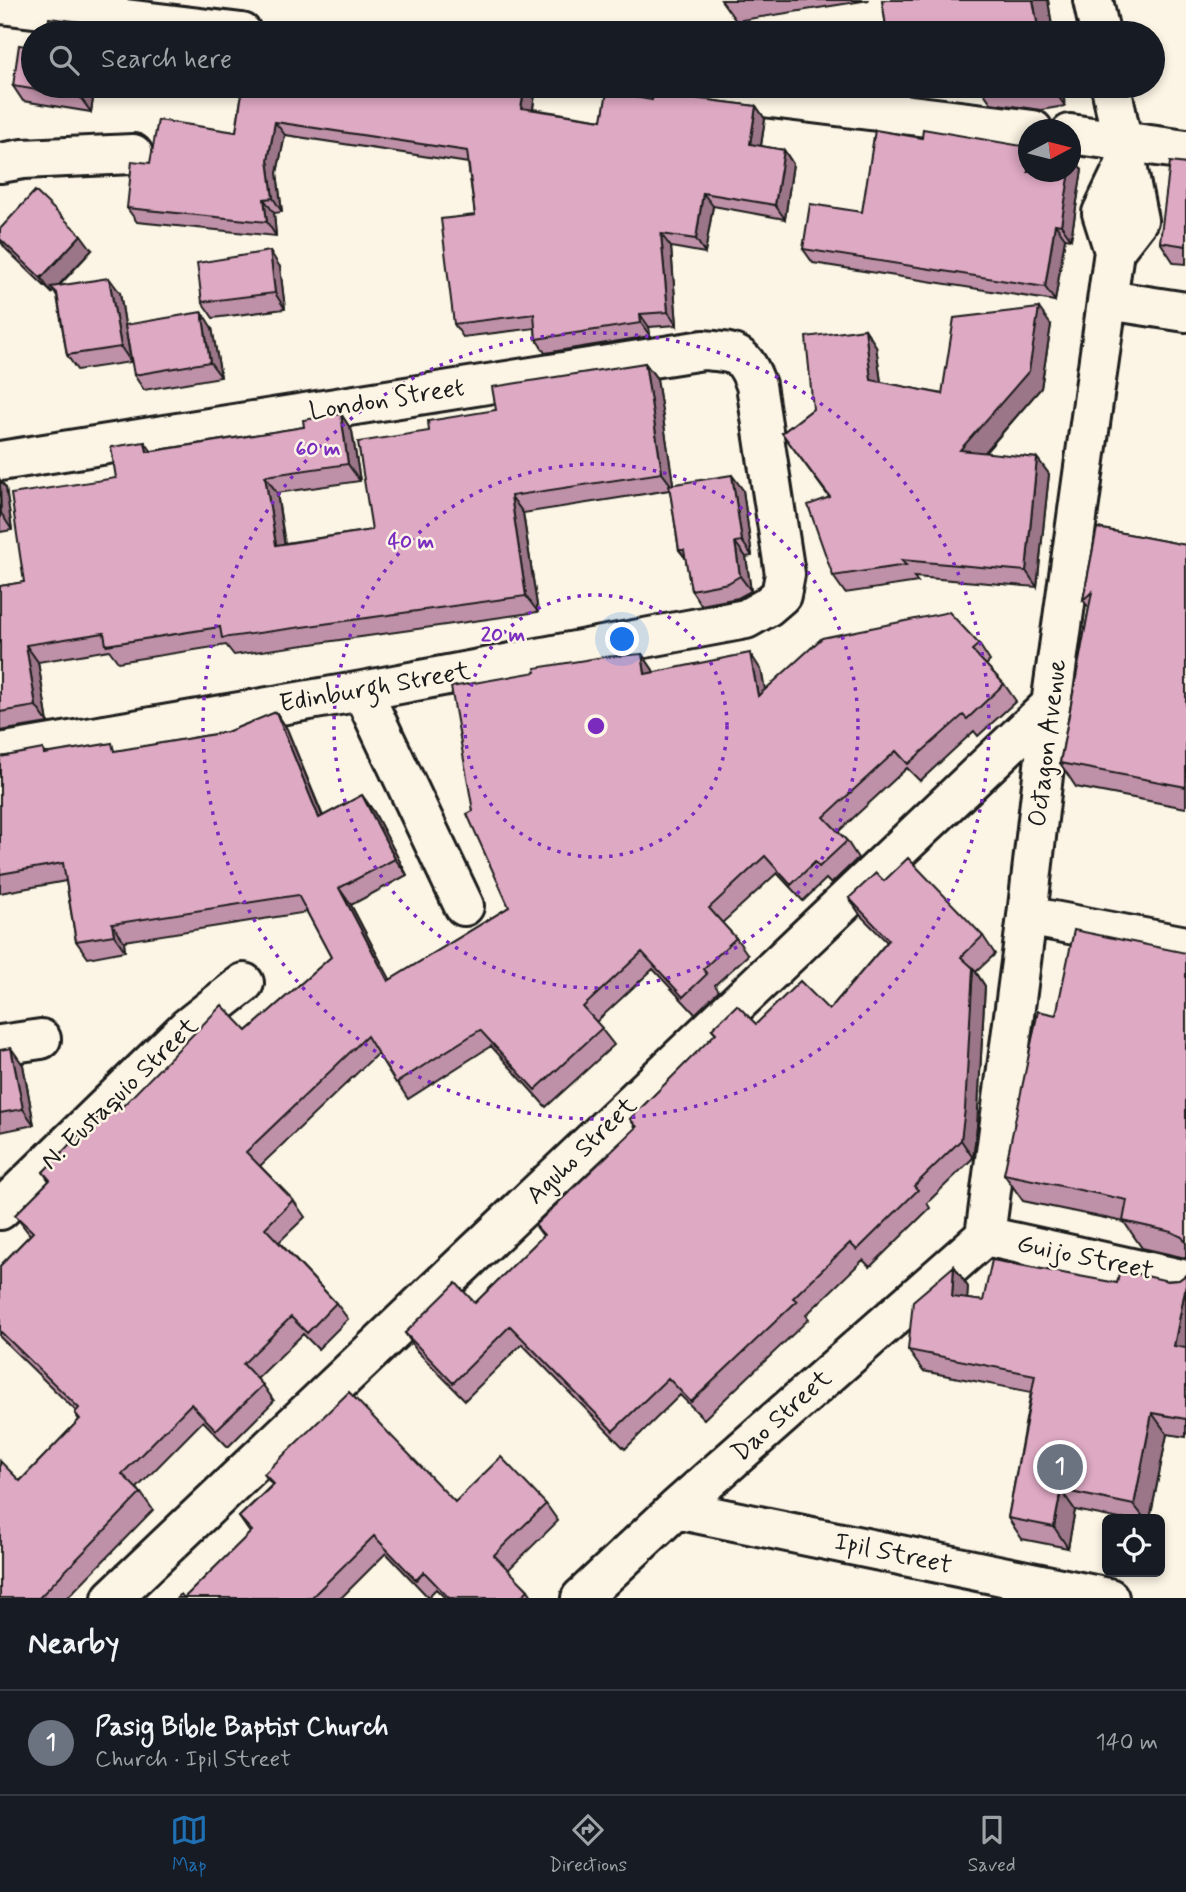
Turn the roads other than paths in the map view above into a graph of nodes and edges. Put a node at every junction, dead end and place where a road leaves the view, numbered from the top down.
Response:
1 (1093, 0) edge
2 (0, 4) edge
3 (142, 21) edge
4 (1097, 21) edge
5 (771, 98) edge
6 (1113, 98) edge
7 (1018, 128) edge
8 (1081, 138) edge
9 (1186, 150) edge
10 (1124, 152) junction
11 (134, 155) dead end
12 (0, 163) edge
13 (1108, 300) junction
14 (1186, 312) edge
15 (733, 352) joint
16 (0, 461) edge
17 (362, 691) junction
18 (1051, 705) junction
19 (0, 753) edge
20 (464, 906) dead end
21 (1027, 916) junction
22 (1186, 946) edge
23 (244, 983) dead end
24 (41, 1039) dead end
25 (0, 1045) edge
26 (0, 1210) edge
27 (985, 1236) junction
28 (1186, 1280) edge
29 (676, 1509) junction
30 (112, 1598) edge
31 (581, 1598) edge
32 (1109, 1598) edge

1 - 4 street
2 - 3 street
5 - 7 street
6 - 10 street
8 - 10 street
9 - 10 street
10 - 13 street, Octagon Avenue
11 - 12 street
13 - 14 street
13 - 18 street, Octagon Avenue
15 - 16 street, London Street
15 - 17 street, Edinburgh Street
17 - 19 street, Edinburgh Street
17 - 20 street
18 - 21 street, Octagon Avenue
18 - 30 street, Aguho Street
21 - 22 street
21 - 27 street, Octagon Avenue
23 - 26 street, N. Eustaquio Street
24 - 25 street
27 - 28 street, Guijo Street
27 - 29 street, Dao Street
29 - 31 street, Dao Street
29 - 32 street, Ipil Street

